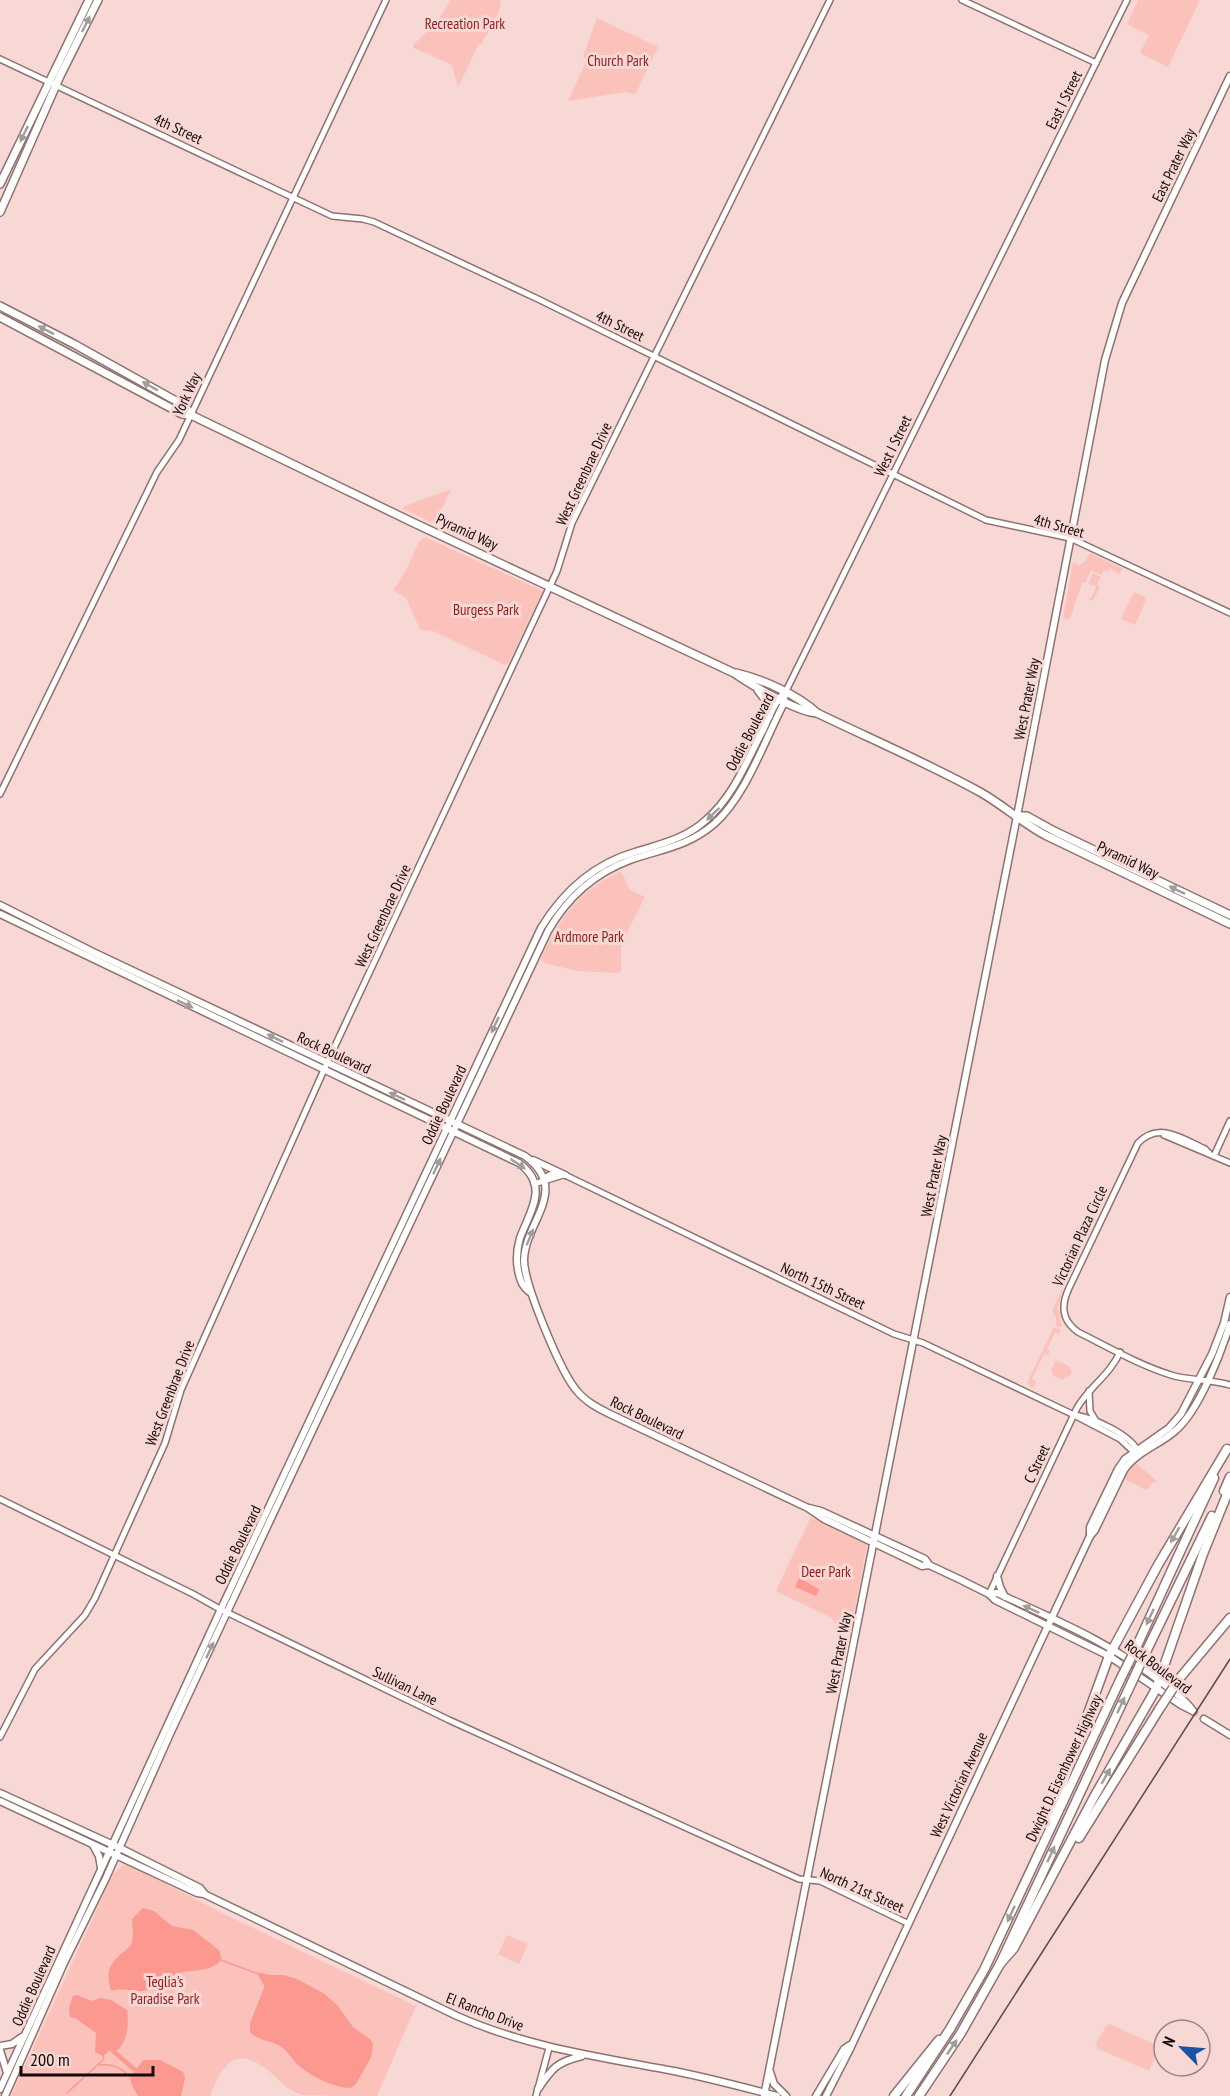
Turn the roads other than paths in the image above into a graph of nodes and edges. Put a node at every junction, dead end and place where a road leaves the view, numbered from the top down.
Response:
1 (89, 0) edge
2 (98, 0) edge
3 (386, 0) edge
4 (830, 0) edge
5 (962, 0) edge
6 (1127, 0) edge
7 (0, 59) edge
8 (1096, 63) junction
9 (1230, 76) edge
10 (52, 85) junction
11 (0, 184) edge
12 (293, 197) junction
13 (1023, 211) joint
14 (0, 212) edge
15 (1140, 264) joint
16 (0, 306) edge
17 (0, 317) edge
18 (654, 356) junction
19 (191, 415) junction
20 (893, 474) junction
21 (1070, 538) junction
22 (551, 586) junction
23 (1230, 613) edge
24 (734, 673) junction
25 (754, 686) junction
26 (783, 697) junction
27 (770, 716) junction
28 (0, 794) edge
29 (1017, 816) junction
30 (0, 905) edge
31 (0, 914) edge
32 (1230, 915) edge
33 (1230, 924) edge
34 (326, 1067) junction
35 (1230, 1121) edge
36 (453, 1123) junction
37 (450, 1130) junction
38 (1211, 1154) junction
39 (525, 1156) junction
40 (1230, 1163) edge
41 (565, 1175) junction
42 (544, 1180) junction
43 (534, 1184) junction
44 (531, 1293) junction
45 (1230, 1297) edge
46 (1230, 1324) edge
47 (914, 1341) junction
48 (1120, 1352) junction
49 (1199, 1380) junction
50 (1207, 1381) junction
51 (1230, 1385) edge
52 (1089, 1391) junction
53 (1074, 1415) junction
54 (1097, 1422) junction
55 (1229, 1446) edge
56 (1136, 1452) junction
57 (1230, 1477) edge
58 (1230, 1487) edge
59 (0, 1499) edge
60 (808, 1508) junction
61 (874, 1535) junction
62 (873, 1543) junction
63 (115, 1555) junction
64 (929, 1565) junction
65 (997, 1576) junction
66 (989, 1594) junction
67 (1006, 1597) junction
68 (220, 1609) junction
69 (228, 1613) junction
70 (1230, 1618) edge
71 (1049, 1622) junction
72 (1111, 1652) junction
73 (1158, 1685) junction
74 (1204, 1719) tunnel mouth
75 (1230, 1735) edge
76 (0, 1737) edge
77 (0, 1793) edge
78 (0, 1801) edge
79 (121, 1828) junction
80 (99, 1839) junction
81 (92, 1844) junction
82 (116, 1846) junction
83 (110, 1852) junction
84 (117, 1855) junction
85 (1036, 1861) junction
86 (134, 1863) junction
87 (1059, 1865) junction
88 (101, 1870) junction
89 (106, 1878) junction
90 (807, 1880) junction
91 (180, 1881) junction
92 (907, 1923) junction
93 (1000, 1964) junction
94 (951, 2029) junction
95 (25, 2035) junction
96 (850, 2044) junction
97 (0, 2046) edge
98 (549, 2048) junction
99 (0, 2050) edge
100 (585, 2055) junction
101 (770, 2069) junction
102 (7, 2074) junction
103 (0, 2089) edge
104 (537, 2092) edge
105 (764, 2094) edge
106 (828, 2094) edge
107 (5, 2096) edge
108 (777, 2096) edge
109 (786, 2096) edge
110 (816, 2096) edge
111 (894, 2096) edge
112 (906, 2096) edge
113 (920, 2096) edge

1 - 10 main road
10 -> 2 main road
3 - 12 street, York Way
4 - 18 street, West Greenbrae Drive
5 - 8 street
6 - 8 street, East I Street
7 - 10 street, 4th Street
8 - 13 street, East I Street
9 - 15 main road, East Prater Way
10 -> 11 main road
10 - 12 street, 4th Street
10 - 14 main road
12 - 18 street, 4th Street
12 - 19 street, York Way
13 - 20 street, West I Street
15 - 21 main road, West Prater Way
19 -> 16 main road, Pyramid Way
17 - 19 main road, Pyramid Way
18 - 20 street, 4th Street
18 - 22 street, West Greenbrae Drive
19 - 22 main road, Pyramid Way
19 - 28 street, York Way
20 - 21 street, 4th Street
20 - 26 street, West I Street
21 - 23 street, 4th Street
21 - 29 main road, West Prater Way
22 - 24 main road, Pyramid Way
22 - 34 street, West Greenbrae Drive
24 - 25 main road, Pyramid Way
24 - 26 main road, Pyramid Way
25 - 26 main road, Pyramid Way
25 - 27 main road
26 - 27 main road, Oddie Boulevard
26 - 29 main road, Pyramid Way
26 - 36 main road, Oddie Boulevard
27 -> 36 main road, Oddie Boulevard
32 -> 29 main road, Pyramid Way
29 - 33 main road, Pyramid Way
29 - 47 main road, West Prater Way
34 -> 30 main road, Rock Boulevard
31 -> 34 main road, Rock Boulevard
36 -> 34 main road, Rock Boulevard
34 - 37 main road, Rock Boulevard
34 - 63 street, West Greenbrae Drive
35 - 38 street
36 - 37 main road, Oddie Boulevard
36 - 39 main road, Rock Boulevard
37 -> 43 main road, Rock Boulevard
37 - 68 main road, Oddie Boulevard
69 -> 37 main road, Oddie Boulevard
38 - 40 street, Victorian Plaza Circle
38 - 48 street, Victorian Plaza Circle
39 - 41 main road
39 - 42 main road, Rock Boulevard
41 - 42 street
41 - 47 street, North 15th Street
42 - 43 street
44 -> 42 main road, Rock Boulevard
43 - 44 main road, Rock Boulevard
44 - 60 main road, Rock Boulevard
45 - 49 main road, West Victorian Avenue
46 - 50 main road, West Victorian Avenue
47 - 53 street, North 15th Street
47 - 61 main road, West Prater Way
48 - 49 street, Victorian Plaza Circle
48 - 52 street, C Street
49 - 50 street, Victorian Plaza Circle
49 - 56 main road, West Victorian Avenue
50 - 51 street, Victorian Plaza Circle
50 - 56 main road, West Victorian Avenue
52 - 53 street, C Street
52 - 54 street
53 - 54 street, North 15th Street
53 - 56 street, North 15th Street
53 - 65 street, C Street
54 - 56 street, North 15th Street
55 -> 72 highway
55 -> 85 highway, Dwight D. Eisenhower Highway, bridge
56 - 71 main road, West Victorian Avenue
93 -> 57 highway, Dwight D. Eisenhower Highway, bridge
58 - 73 highway
59 - 63 street, Sullivan Lane
60 - 61 main road, Rock Boulevard
60 - 62 main road, Rock Boulevard
61 - 62 main road, West Prater Way
61 - 64 main road, Rock Boulevard
62 - 64 main road, Rock Boulevard
62 - 90 main road, West Prater Way
63 - 68 street, Sullivan Lane
63 - 76 street, West Greenbrae Drive
64 - 66 main road, Rock Boulevard
65 - 66 street, C Street
65 - 67 main road
66 - 67 main road, Rock Boulevard
66 - 71 main road, Rock Boulevard
71 -> 67 main road, Rock Boulevard
68 - 69 street, Sullivan Lane
68 - 79 main road, Oddie Boulevard
82 -> 69 main road, Oddie Boulevard
69 - 90 street, Sullivan Lane
70 - 87 highway, bridge
71 - 72 main road, Rock Boulevard
71 - 92 main road, West Victorian Avenue
72 - 73 main road, Rock Boulevard
72 - 85 highway
73 - 73 main road, Rock Boulevard
87 -> 73 highway
74 - 75 main road
77 - 80 main road, El Rancho Drive
78 - 81 main road, El Rancho Drive
79 - 80 main road
79 - 82 main road, Oddie Boulevard
80 - 82 main road, El Rancho Drive
81 - 83 main road, El Rancho Drive
81 - 88 main road
82 - 83 main road, Oddie Boulevard
82 - 84 main road, Oddie Boulevard
82 - 91 main road, El Rancho Drive
83 - 84 main road, El Rancho Drive
83 - 88 main road, Oddie Boulevard
84 - 86 main road, El Rancho Drive
84 - 89 main road, Oddie Boulevard
85 -> 94 highway, Dwight D. Eisenhower Highway
86 - 89 main road
86 - 91 main road, El Rancho Drive
87 - 93 highway
88 - 95 main road, Oddie Boulevard
89 - 107 main road, Oddie Boulevard
90 - 92 street, North 21st Street
90 - 101 main road, West Prater Way
91 - 98 main road, El Rancho Drive
92 - 96 main road, West Victorian Avenue
113 -> 93 highway, Dwight D. Eisenhower Highway
94 - 111 highway
94 - 112 highway, Dwight D. Eisenhower Highway
95 - 97 main road
95 - 102 main road, Oddie Boulevard
96 - 106 main road, West Victorian Avenue
96 - 110 main road, West Victorian Avenue
98 - 100 main road, El Rancho Drive
98 - 104 street
99 - 102 main road
100 - 104 main road
100 - 105 main road, El Rancho Drive
101 - 105 main road, West Prater Way
101 - 109 main road
102 - 103 main road, Oddie Boulevard
105 - 108 main road, El Rancho Drive

